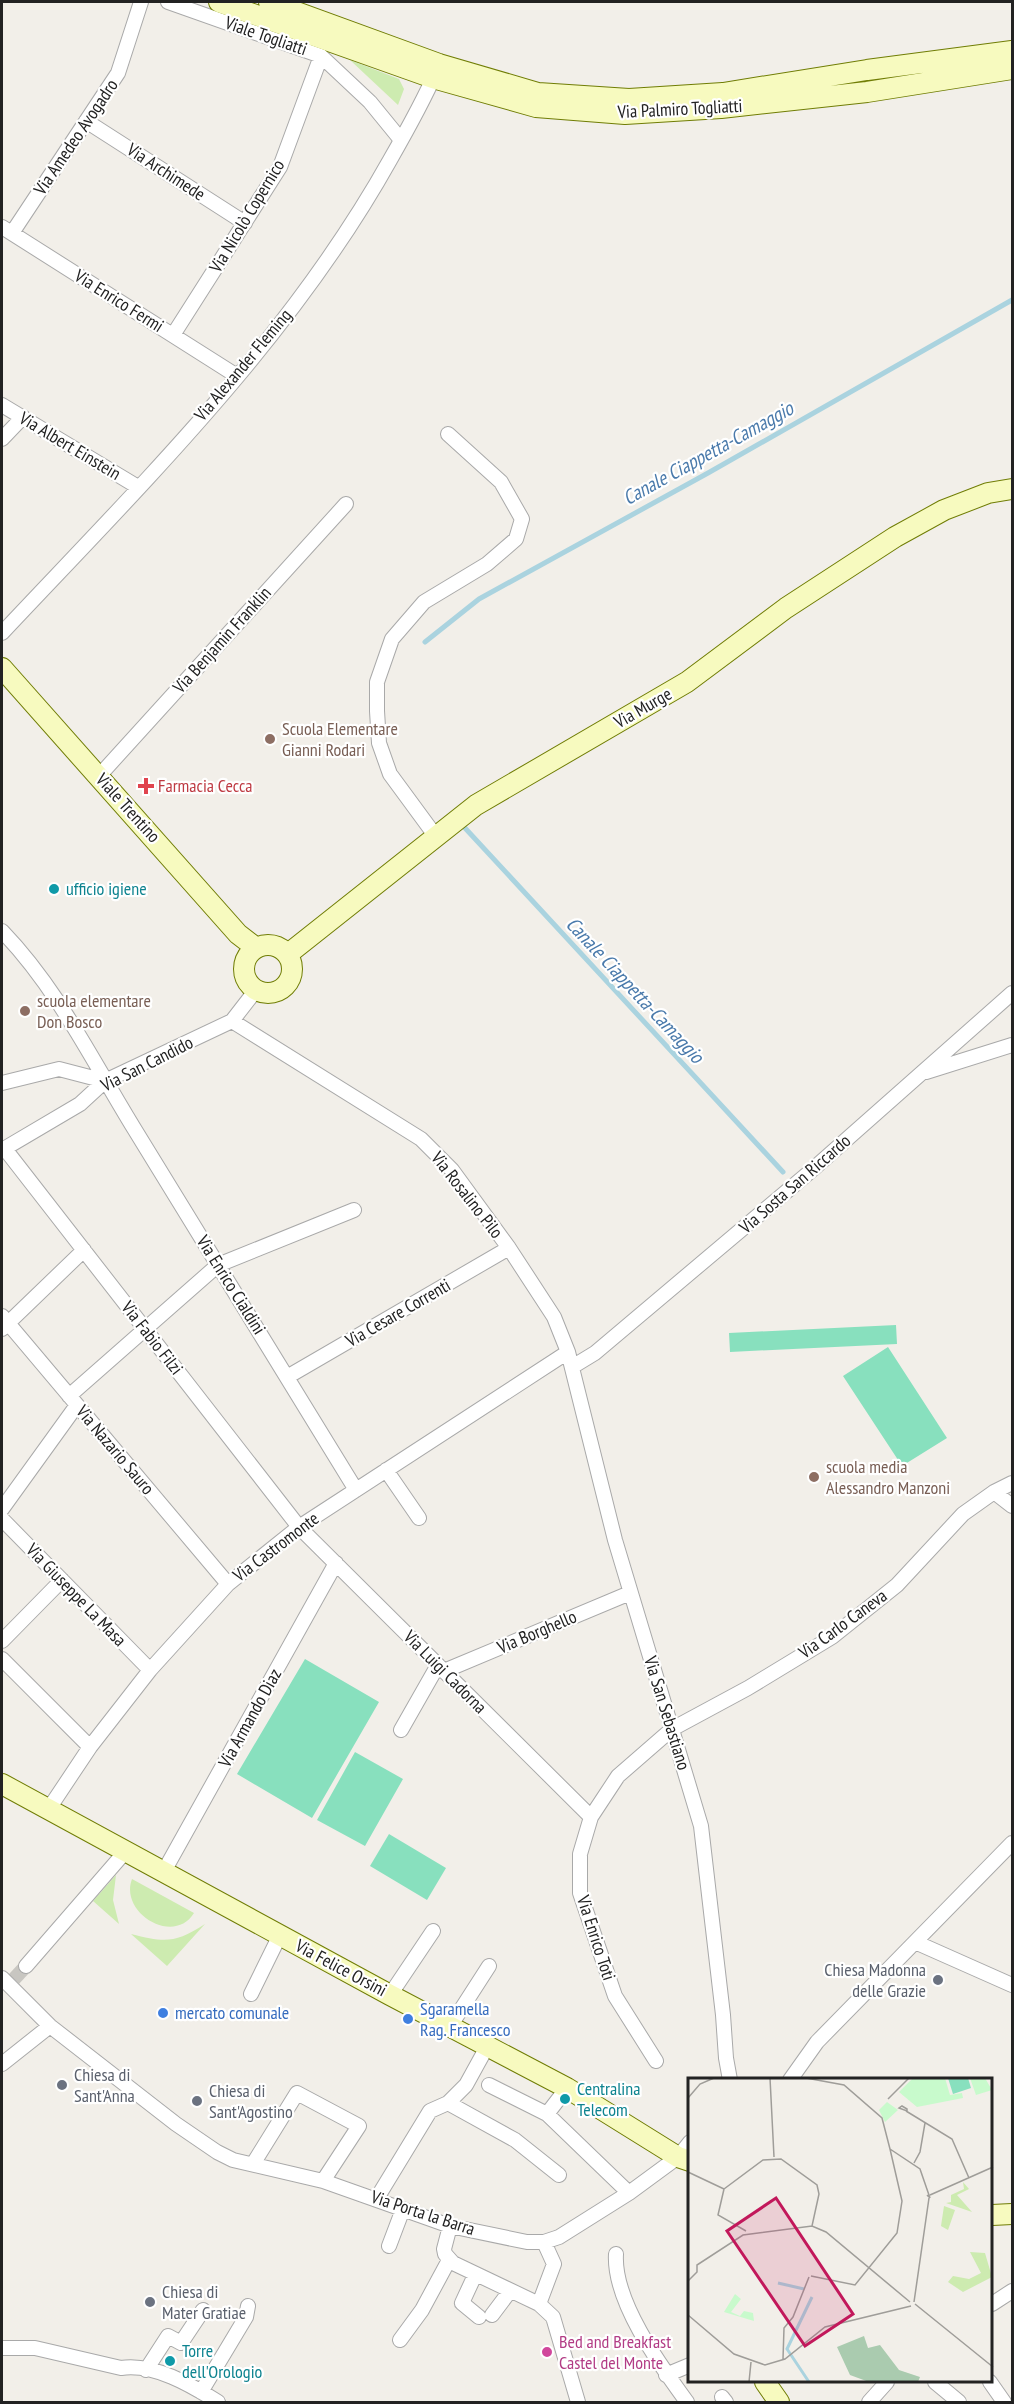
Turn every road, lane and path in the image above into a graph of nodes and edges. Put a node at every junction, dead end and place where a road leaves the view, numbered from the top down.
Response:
1 (141, 2) edge
2 (168, 2) edge
3 (219, 2) edge
4 (269, 2) edge
5 (1012, 51) edge
6 (321, 56) junction
7 (1012, 69) edge
8 (436, 71) junction
9 (86, 121) junction
10 (401, 140) junction
11 (245, 223) junction
12 (7, 230) edge
13 (173, 335) junction
14 (237, 376) junction
15 (2, 405) edge
16 (23, 417) junction
17 (448, 434) dead end
18 (2, 439) edge
19 (138, 487) junction
20 (1012, 489) edge
21 (346, 504) dead end
22 (2, 633) edge
23 (2, 668) edge
24 (99, 776) junction
25 (440, 835) junction
26 (2, 931) edge
27 (255, 947) junction
28 (288, 954) junction
29 (256, 990) junction
30 (1012, 993) edge
31 (232, 1021) junction
32 (1012, 1045) edge
33 (922, 1073) junction
34 (105, 1081) junction
35 (2, 1083) edge
36 (3, 1149) edge
37 (354, 1210) dead end
38 (509, 1248) junction
39 (84, 1250) junction
40 (218, 1265) junction
41 (4, 1323) edge
42 (145, 1329) junction
43 (568, 1352) junction
44 (572, 1367) junction
45 (287, 1377) junction
46 (73, 1400) junction
47 (386, 1470) junction
48 (1012, 1483) edge
49 (357, 1490) junction
50 (994, 1492) junction
51 (1012, 1506) edge
52 (2, 1509) edge
53 (419, 1518) dead end
54 (2, 1519) edge
55 (300, 1527) junction
56 (336, 1563) junction
57 (62, 1580) junction
58 (228, 1584) junction
59 (630, 1593) junction
60 (2, 1641) edge
61 (2, 1659) edge
62 (441, 1668) junction
63 (150, 1670) junction
64 (672, 1729) junction
65 (401, 1730) dead end
66 (90, 1747) junction
67 (2, 1784) edge
68 (48, 1810) junction
69 (591, 1817) junction
70 (1012, 1843) edge
71 (125, 1852) junction
72 (163, 1873) junction
73 (433, 1931) dead end
74 (280, 1935) junction
75 (915, 1942) junction
76 (26, 1966) tunnel mouth
77 (489, 1966) dead end
78 (8, 1980) edge
79 (1012, 1985) edge
80 (251, 1994) dead end
81 (390, 1995) junction
82 (451, 2025) junction
83 (50, 2026) junction
84 (488, 2045) junction
85 (656, 2061) dead end
86 (2, 2064) edge
87 (730, 2078) edge
88 (791, 2078) edge
89 (489, 2085) dead end
90 (567, 2088) junction
91 (448, 2103) junction
92 (547, 2114) junction
93 (686, 2153) edge
94 (254, 2164) junction
95 (560, 2175) dead end
96 (323, 2181) junction
97 (629, 2193) junction
98 (377, 2198) junction
99 (403, 2209) junction
100 (993, 2214) edge
101 (1012, 2214) edge
102 (450, 2226) junction
103 (544, 2242) junction
104 (389, 2246) dead end
105 (616, 2254) dead end
106 (454, 2263) junction
107 (475, 2275) junction
108 (1012, 2291) edge
109 (510, 2292) junction
110 (993, 2303) edge
111 (539, 2304) junction
112 (248, 2306) dead end
113 (203, 2310) dead end
114 (400, 2340) dead end
115 (2, 2348) edge
116 (688, 2366) edge
117 (146, 2370) junction
118 (666, 2375) junction
119 (766, 2383) edge
120 (886, 2383) edge
121 (936, 2383) edge
122 (991, 2383) edge
123 (678, 2390) junction
124 (201, 2392) junction
125 (1012, 2397) edge
126 (218, 2403) edge
127 (578, 2403) edge
128 (670, 2403) edge
129 (687, 2403) edge
130 (779, 2403) edge
131 (869, 2403) edge
132 (959, 2403) edge
133 (1005, 2403) edge

1 - 9 street, Via Amedeo Avogadro
2 - 6 street, Viale Togliatti
3 - 8 street, Via Palmiro Togliatti
4 - 8 street, Via Palmiro Togliatti
5 - 8 street, Via Palmiro Togliatti
6 - 10 street, Viale Togliatti
6 - 11 street, Via Nicolò Copernico
7 - 8 street, Via Palmiro Togliatti
8 - 10 street, Via Alexander Fleming
9 - 11 street, Via Archimede
9 - 12 street, Via Amedeo Avogadro
10 - 14 street, Via Alexander Fleming
11 - 13 street, Via Nicolò Copernico
12 - 13 street, Via Enrico Fermi
13 - 14 street, Via Enrico Fermi
14 - 19 street, Via Alexander Fleming
15 - 16 street, Via Albert Einstein
16 - 18 street
16 - 19 street, Via Albert Einstein
17 - 25 street
19 - 22 street, Via Alexander Fleming
20 - 25 street, Via Murge
21 - 24 street, Via Benjamin Franklin
23 - 24 street, Viale Trentino
24 - 27 street, Viale Trentino
25 - 28 street, Via Murge
26 - 34 street, Via Enrico Cialdini
27 - 28 street
27 - 29 street
28 - 29 street
29 - 31 street, Via San Candido
30 - 33 street, Via Sosta San Riccardo
31 - 34 street, Via San Candido
31 - 38 street, Via Rosalino Pilo
32 - 33 street
33 - 44 street, Via Sosta San Riccardo
34 - 35 street
34 - 36 street, Via San Candido
34 - 40 street, Via Enrico Cialdini
36 - 39 street, Via Fabio Filzi
37 - 40 street
38 - 43 street, Via Rosalino Pilo
38 - 45 street, Via Cesare Correnti
39 - 41 street
39 - 42 street, Via Fabio Filzi
40 - 42 street
40 - 45 street, Via Enrico Cialdini
41 - 46 street, Via Nazario Sauro
42 - 46 street
42 - 55 street, Via Fabio Filzi
43 - 44 street, Via San Sebastiano
43 - 47 street, Via Castromonte
44 - 59 street, Via San Sebastiano
45 - 49 street, Via Enrico Cialdini
46 - 52 street
46 - 58 street, Via Nazario Sauro
47 - 49 street, Via Castromonte
47 - 53 street
48 - 50 street, Via Carlo Caneva
49 - 55 street, Via Castromonte
50 - 51 street
50 - 64 street, Via Carlo Caneva
54 - 57 street, Via Giuseppe La Masa
55 - 56 street, Via Luigi Cadorna
55 - 58 street, Via Castromonte
56 - 62 street, Via Luigi Cadorna
56 - 72 street, Via Armando Diaz
57 - 60 street
57 - 63 street, Via Giuseppe La Masa
58 - 63 street, Via Castromonte
59 - 62 street, Via Borghello
59 - 64 street, Via San Sebastiano
61 - 66 street
62 - 65 street
62 - 69 street, Via Luigi Cadorna
63 - 66 street, Via Castromonte
64 - 69 street, Via Enrico Toti
64 - 87 street, Via San Sebastiano
66 - 68 street, Via Castromonte
67 - 68 street, Via Felice Orsini
68 - 71 street, Via Felice Orsini
69 - 85 street, Via Enrico Toti
70 - 75 street
71 - 72 street, Via Felice Orsini
71 - 76 street
72 - 74 street, Via Felice Orsini
73 - 81 street
74 - 80 street
74 - 81 street, Via Felice Orsini
75 - 79 street
75 - 88 street
77 - 82 street
78 - 83 street
81 - 82 street, Via Felice Orsini
82 - 84 street, Via Felice Orsini
83 - 86 street
83 - 94 street
84 - 90 street, Via Felice Orsini
84 - 91 street
89 - 92 street
90 - 92 street
90 - 93 street, Via Felice Orsini
91 - 95 street
91 - 98 street
92 - 97 street
93 - 97 street, Via Porta la Barra
94 - 96 street, Via Porta la Barra
94 - 96 street
96 - 98 street, Via Porta la Barra
97 - 103 street, Via Porta la Barra
98 - 99 street, Via Porta la Barra
99 - 102 street, Via Porta la Barra
99 - 104 street
100 - 101 street
102 - 103 street, Via Porta la Barra
102 - 106 street
103 - 111 street
105 - 118 street
106 - 107 street
106 - 114 street
107 - 109 street
107 - 109 street
108 - 110 street
109 - 111 street
111 - 127 street
112 - 124 street
113 - 117 street
115 - 117 street
116 - 118 street
117 - 124 street
118 - 123 street
119 - 130 street
120 - 131 street
121 - 132 street
122 - 133 street
123 - 128 street
123 - 129 street
124 - 126 street
125 - 133 street

